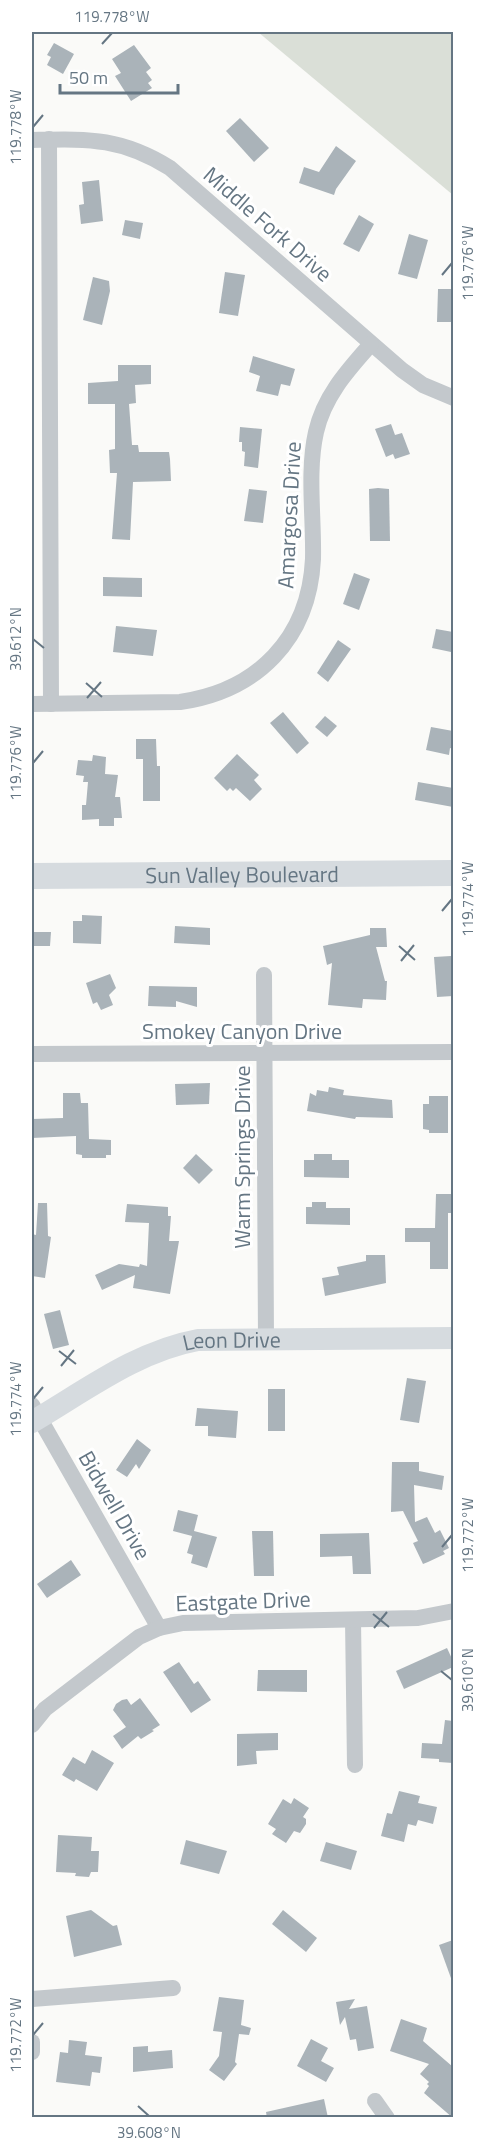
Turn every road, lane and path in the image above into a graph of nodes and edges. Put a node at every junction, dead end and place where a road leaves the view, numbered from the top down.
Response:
1 (32, 140) edge
2 (49, 140) junction
3 (371, 344) junction
4 (453, 398) edge
5 (32, 704) edge
6 (51, 704) junction
7 (453, 873) edge
8 (32, 876) edge
9 (264, 975) dead end
10 (453, 1052) edge
11 (264, 1053) junction
12 (32, 1054) edge
13 (453, 1338) edge
14 (266, 1339) junction
15 (34, 1415) edge
16 (453, 1611) edge
17 (352, 1620) junction
18 (159, 1628) junction
19 (32, 1725) edge
20 (355, 1765) dead end
21 (173, 1988) dead end
22 (32, 2000) edge
23 (32, 2042) edge
24 (32, 2052) edge
25 (375, 2101) dead end
26 (387, 2118) edge

1 - 2 street, Middle Fork Drive
2 - 3 street, Middle Fork Drive
2 - 6 street
3 - 4 street, Middle Fork Drive
3 - 6 street, Amargosa Drive
5 - 6 street, Amargosa Drive
7 - 8 main road, Sun Valley Boulevard
9 - 11 street, Warm Springs Drive
10 - 11 street, Smokey Canyon Drive
11 - 12 street, Smokey Canyon Drive
11 - 14 street, Warm Springs Drive
13 - 14 street, Leon Drive
14 - 15 street, Leon Drive
15 - 18 street, Bidwell Drive
16 - 17 street, Eastgate Drive
17 - 18 street, Eastgate Drive
17 - 20 street
18 - 19 street, Eastgate Drive
21 - 22 street
23 - 24 street
25 - 26 street

